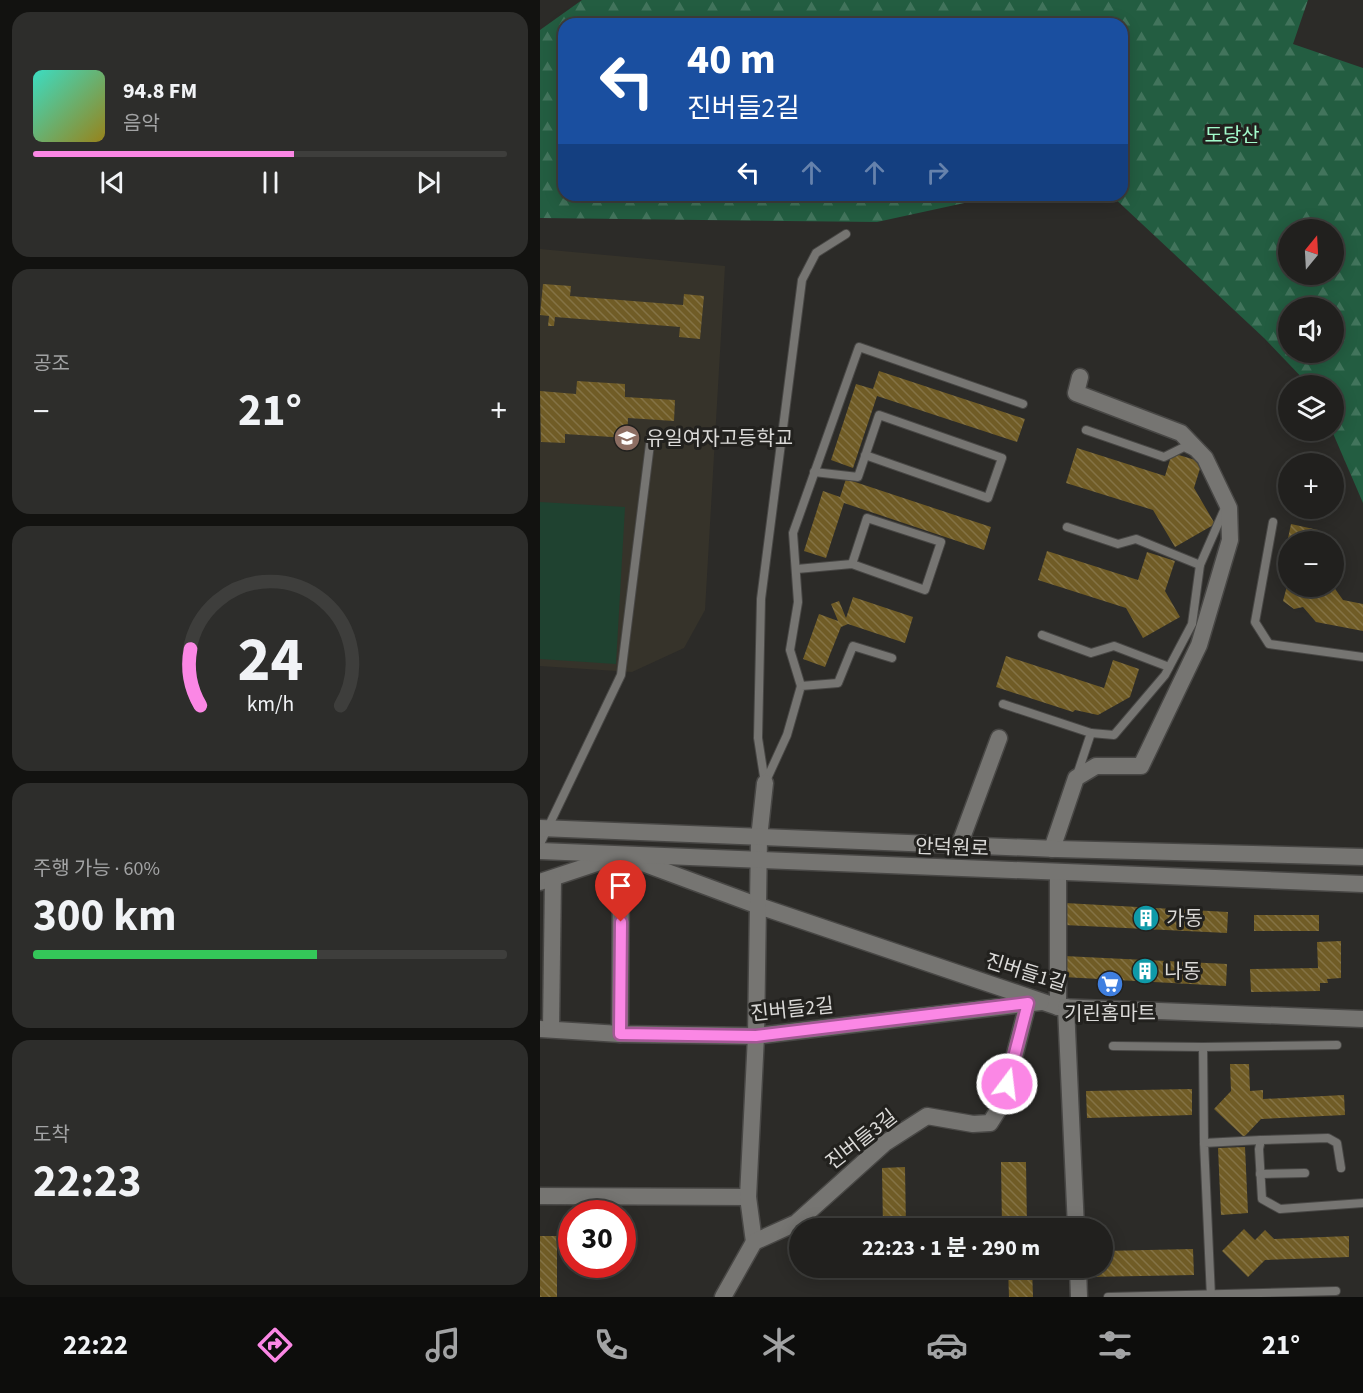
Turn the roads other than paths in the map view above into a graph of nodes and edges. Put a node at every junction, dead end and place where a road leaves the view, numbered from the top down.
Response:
1 (846, 234) dead end
2 (1080, 377) dead end
3 (1023, 404) dead end
4 (1086, 430) dead end
5 (651, 436) dead end
6 (865, 455) junction
7 (814, 472) junction
8 (1273, 522) dead end
9 (1067, 527) dead end
10 (852, 564) junction
11 (1200, 565) junction
12 (797, 569) junction
13 (1042, 635) dead end
14 (1363, 657) edge
15 (892, 658) dead end
16 (1169, 667) junction
17 (801, 686) junction
18 (1003, 704) dead end
19 (1091, 732) junction
20 (999, 738) dead end
21 (1076, 778) junction
22 (765, 783) junction
23 (542, 834) edge
24 (759, 838) junction
25 (958, 846) junction
26 (1052, 849) junction
27 (540, 851) edge
28 (621, 855) junction
29 (1363, 856) edge
30 (759, 860) junction
31 (1058, 872) junction
32 (547, 880) edge
33 (1363, 884) edge
34 (759, 906) junction
35 (1028, 1003) junction
36 (1057, 1005) junction
37 (1363, 1019) edge
38 (545, 1029) edge
39 (620, 1034) junction
40 (756, 1036) junction
41 (1113, 1046) dead end
42 (1337, 1046) dead end
43 (1203, 1047) junction
44 (1261, 1140) junction
45 (1204, 1143) junction
46 (1341, 1168) dead end
47 (1305, 1173) dead end
48 (1260, 1174) junction
49 (540, 1196) edge
50 (748, 1197) junction
51 (1363, 1203) edge
52 (1075, 1218) edge
53 (754, 1242) junction
54 (1078, 1278) edge
55 (1336, 1291) dead end
56 (1211, 1296) edge
57 (722, 1297) edge
58 (1079, 1297) edge
59 (1108, 1297) edge

1 - 22 lane
2 - 21 street
3 - 7 lane
4 - 11 lane
5 - 23 lane
6 - 6 lane
6 - 7 lane
7 - 12 lane
8 - 14 lane
9 - 11 lane
10 - 10 lane
10 - 12 lane
11 - 16 lane
12 - 17 lane
13 - 16 lane
15 - 17 lane
16 - 19 lane
17 - 22 lane
18 - 19 lane
19 - 21 lane
20 - 25 street
21 - 26 street
22 - 24 street
23 - 24 street, 안덕원로
24 - 25 street, 안덕원로
24 - 30 street
25 - 26 street, 안덕원로
26 - 29 street, 안덕원로
27 - 28 street, 안덕원로
28 - 30 street, 안덕원로
28 - 32 street
28 - 34 street, 진버들1길
28 - 39 street
30 - 31 street, 안덕원로
30 - 34 street
31 - 33 street, 안덕원로
31 - 36 street
32 - 38 street
34 - 36 street, 진버들1길
34 - 40 street
35 - 36 street, 진버들2길
35 - 40 street, 진버들2길
35 - 53 street, 진버들3길
36 - 37 street, 진버들1길
36 - 52 street
38 - 39 street, 진버들2길
39 - 40 street, 진버들2길
40 - 50 street
41 - 43 lane
42 - 43 lane
43 - 45 lane
44 - 45 lane
44 - 46 lane
44 - 48 lane
45 - 56 lane
47 - 48 lane
48 - 51 lane
49 - 50 street
50 - 53 street
53 - 57 street
54 - 58 street
55 - 56 lane
56 - 59 lane

